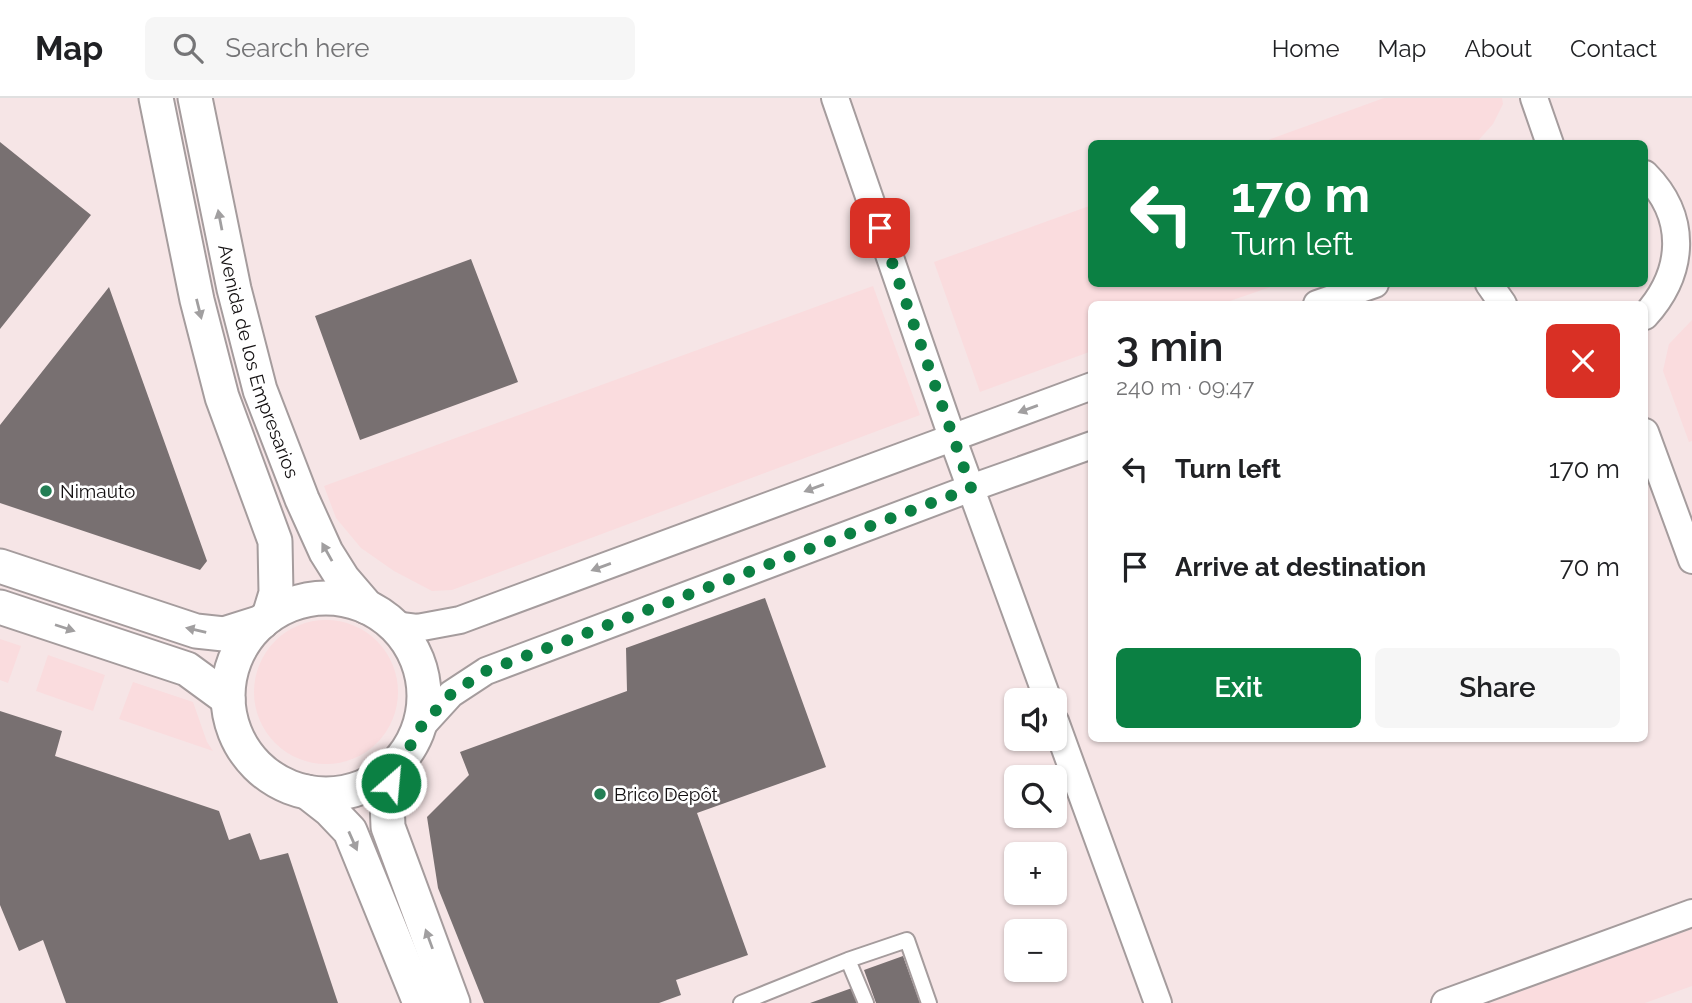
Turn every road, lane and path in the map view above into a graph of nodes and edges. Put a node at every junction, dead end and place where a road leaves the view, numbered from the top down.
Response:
1 (156, 98) edge
2 (195, 98) edge
3 (835, 98) edge
4 (1534, 98) edge
5 (1549, 140) edge
6 (1648, 177) edge
7 (1681, 206) edge
8 (1366, 287) edge
9 (1326, 301) edge
10 (1648, 313) edge
11 (1088, 387) edge
12 (952, 437) junction
13 (1648, 440) edge
14 (1088, 446) edge
15 (971, 488) junction
16 (1692, 560) edge
17 (0, 566) edge
18 (0, 607) edge
19 (380, 616) junction
20 (266, 619) junction
21 (1044, 688) edge
22 (228, 699) junction
23 (419, 729) junction
24 (1066, 751) edge
25 (396, 766) junction
26 (307, 792) junction
27 (1692, 913) edge
28 (848, 960) junction
29 (420, 1003) edge
30 (453, 1003) edge
31 (741, 1003) edge
32 (866, 1003) edge
33 (929, 1003) edge
34 (1158, 1003) edge
35 (1445, 1003) edge

1 -> 20 street, Avenida de los Empresarios
19 -> 2 street, Avenida de los Empresarios
3 - 12 street
4 - 5 street
6 - 7 street
7 - 10 street
8 - 9 street
11 -> 12 street
12 - 15 street
12 -> 19 street
13 - 16 street
14 - 15 street
15 - 21 street
15 - 23 street
20 -> 17 street
18 -> 22 street
19 - 20 street
19 - 23 street
20 - 22 street
22 - 26 street
23 - 25 street
24 - 34 street
25 - 26 street
30 -> 25 street
26 -> 29 street
27 - 35 street
28 - 31 lane
28 - 32 lane
28 - 33 lane

